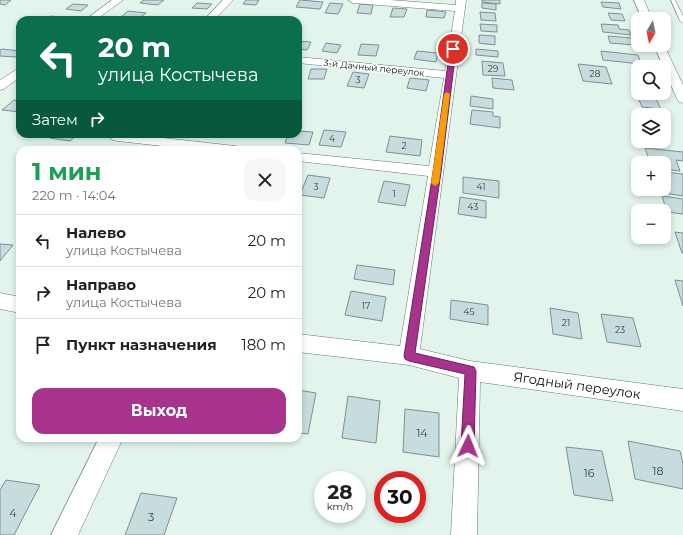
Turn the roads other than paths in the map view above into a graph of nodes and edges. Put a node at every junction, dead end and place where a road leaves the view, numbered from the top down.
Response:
1 (118, 0) edge
2 (228, 0) edge
3 (353, 0) edge
4 (639, 0) edge
5 (673, 0) edge
6 (460, 4) edge
7 (644, 12) edge
8 (96, 16) edge
9 (213, 16) edge
10 (683, 21) edge
11 (662, 52) edge
12 (302, 60) edge
13 (16, 75) edge
14 (449, 76) junction
15 (0, 86) edge
16 (683, 99) edge
17 (118, 138) edge
18 (196, 146) edge
19 (302, 157) edge
20 (437, 172) junction
21 (0, 302) edge
22 (16, 304) edge
23 (302, 344) edge
24 (409, 356) junction
25 (470, 371) junction
26 (683, 400) edge
27 (109, 442) edge
28 (64, 535) edge
29 (464, 535) edge

1 - 8 street
2 - 9 street
3 - 6 street
4 - 7 street
5 - 10 lane
6 - 14 street
11 - 16 street
12 - 14 street, 3-й Дачный переулок
13 - 15 street
14 - 20 street
17 - 18 street
19 - 20 street
20 - 24 street
21 - 22 street
23 - 24 street
24 - 25 street, Ягодный переулок
25 - 26 street, Ягодный переулок
25 - 29 street
27 - 28 street

